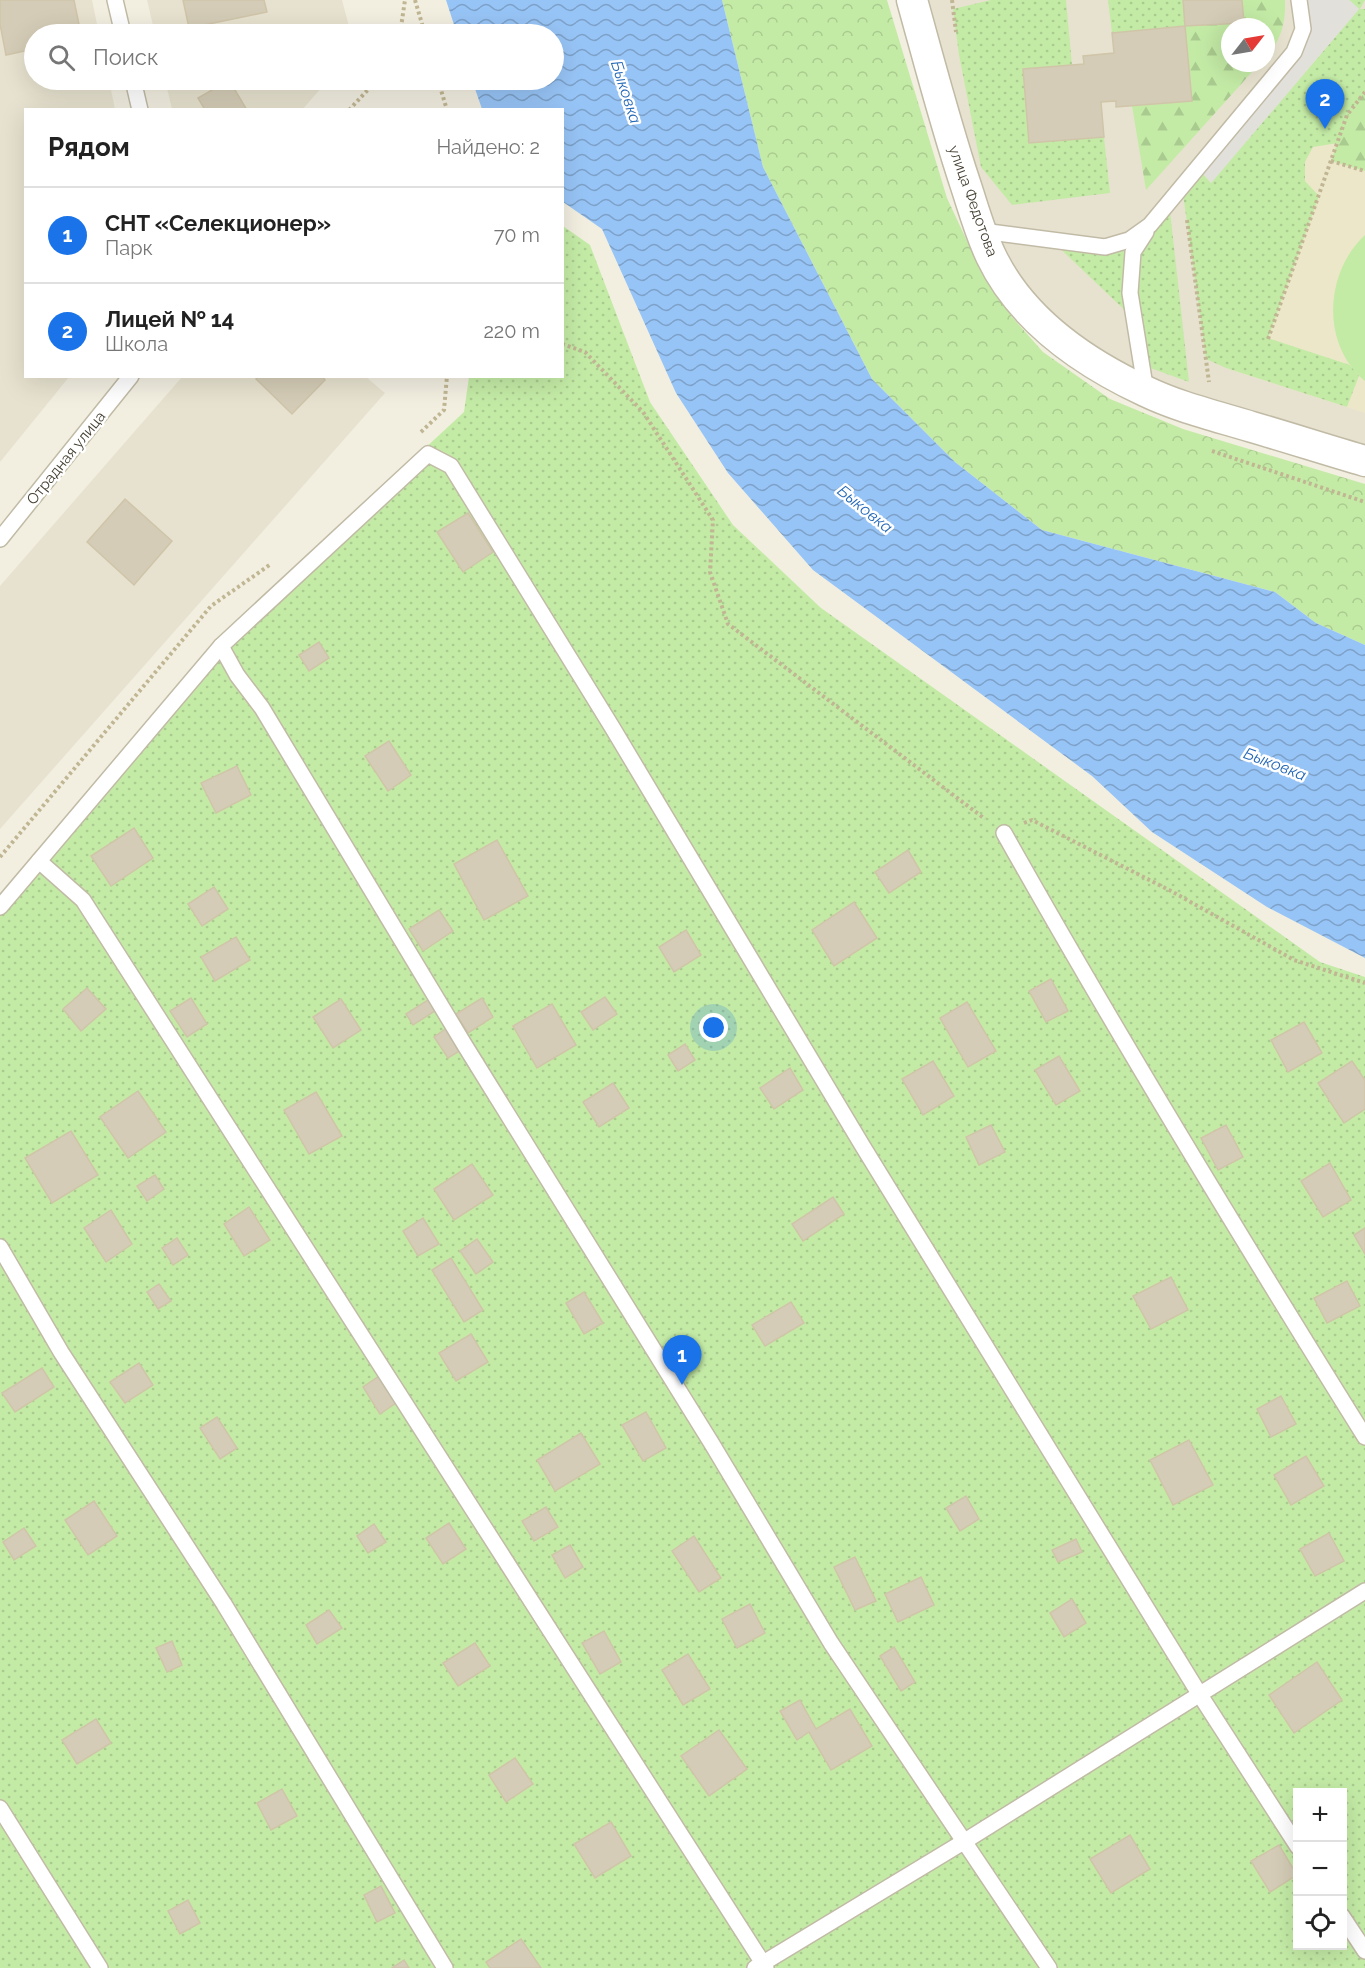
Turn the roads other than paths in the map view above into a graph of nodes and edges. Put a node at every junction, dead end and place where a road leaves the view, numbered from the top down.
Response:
1 (115, 0) edge
2 (912, 0) edge
3 (1299, 0) edge
4 (121, 24) edge
5 (135, 90) edge
6 (140, 108) edge
7 (1150, 225) junction
8 (982, 231) junction
9 (129, 378) edge
10 (1146, 392) junction
11 (1365, 461) edge
12 (0, 539) edge
13 (221, 646) junction
14 (1004, 833) road end
15 (39, 861) junction
16 (0, 907) edge
17 (0, 1246) edge
18 (1365, 1437) edge
19 (1365, 1591) edge
20 (1200, 1695) junction
21 (0, 1808) edge
22 (965, 1841) junction
23 (1295, 1842) edge
24 (1347, 1924) edge
25 (1365, 1951) edge
26 (761, 1966) edge
27 (100, 1968) edge
28 (445, 1968) edge
29 (1049, 1968) edge

1 - 4 lane
2 - 8 street, улица Федотова
3 - 7 lane
5 - 6 lane
7 - 8 lane
7 - 10 lane
8 - 10 street, улица Федотова
9 - 12 lane, Отрадная улица
10 - 11 street, улица Федотова
13 - 15 lane
13 - 20 lane
13 - 22 lane
14 - 18 lane
15 - 16 lane
15 - 26 lane
17 - 28 lane
19 - 20 lane
20 - 22 lane
20 - 23 lane
21 - 27 lane
22 - 26 lane
22 - 29 lane
24 - 25 lane

